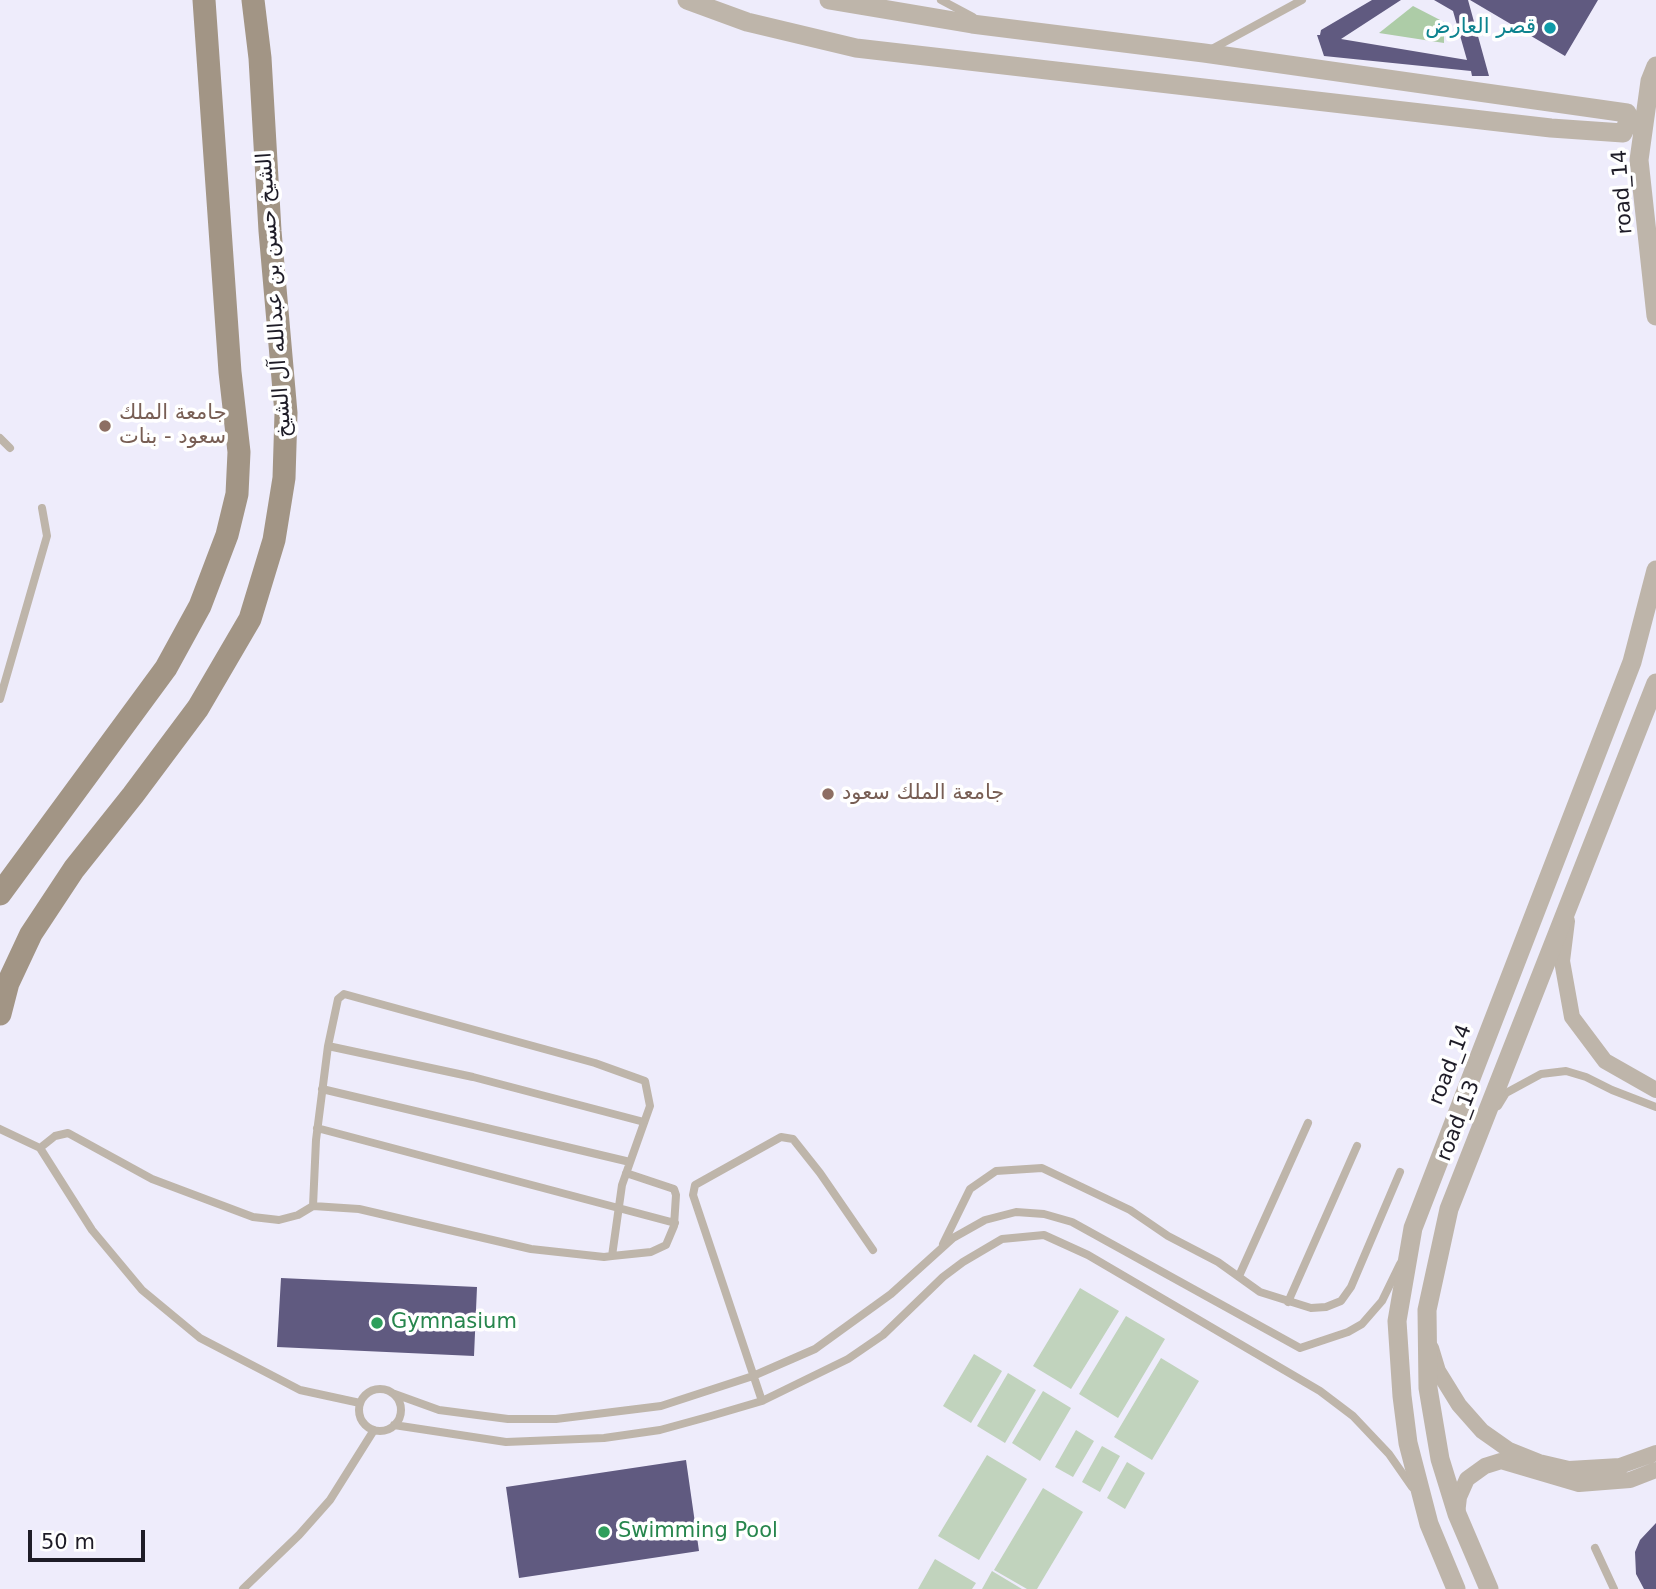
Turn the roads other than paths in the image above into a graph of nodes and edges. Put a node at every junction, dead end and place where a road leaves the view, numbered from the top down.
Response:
1 (204, 0) edge
2 (253, 0) edge
3 (687, 0) edge
4 (830, 0) edge
5 (941, 0) edge
6 (1302, 0) edge
7 (991, 26) junction
8 (1204, 53) junction
9 (1656, 66) edge
10 (1656, 316) edge
11 (0, 438) edge
12 (10, 448) dead end
13 (42, 508) dead end
14 (1656, 570) edge
15 (1656, 683) edge
16 (0, 699) edge
17 (0, 894) edge
18 (1569, 905) junction
19 (0, 1014) edge
20 (328, 1046) junction
21 (322, 1089) junction
22 (1656, 1090) edge
23 (1656, 1107) edge
24 (644, 1122) junction
25 (1308, 1123) dead end
26 (317, 1128) junction
27 (0, 1129) edge
28 (1476, 1141) junction
29 (1357, 1146) dead end
30 (40, 1148) junction
31 (630, 1162) junction
32 (1400, 1172) dead end
33 (626, 1173) junction
34 (313, 1206) junction
35 (619, 1208) junction
36 (674, 1223) junction
37 (1411, 1239) junction
38 (873, 1250) dead end
39 (940, 1250) junction
40 (612, 1256) junction
41 (1240, 1276) junction
42 (1288, 1302) junction
43 (1427, 1337) junction
44 (753, 1376) junction
45 (392, 1393) junction
46 (762, 1401) junction
47 (360, 1403) junction
48 (394, 1425) junction
49 (374, 1430) junction
50 (1656, 1453) edge
51 (1656, 1470) edge
52 (1457, 1514) junction
53 (1429, 1524) junction
54 (1595, 1548) dead end
55 (243, 1589) edge
56 (1456, 1589) edge
57 (1489, 1589) edge
58 (1614, 1589) edge

1 - 17 main road
2 - 19 main road, الشيخ حسن بن عبدالله آل الشيخ
3 - 8 street
4 - 7 street
5 - 7 lane
6 - 8 lane
7 - 8 street
9 - 10 street, road_14
11 - 12 lane
13 - 16 lane
14 - 37 street, road_14
15 - 18 street, road_13
18 - 22 street
18 - 28 street, road_13
20 - 21 lane
20 - 24 lane
20 - 24 lane
21 - 26 lane
21 - 31 lane
23 - 28 lane
24 - 31 lane
25 - 41 lane
26 - 34 lane
26 - 35 lane
27 - 30 lane
28 - 43 street, road_13
29 - 42 lane
30 - 34 lane
30 - 47 lane
31 - 33 lane
32 - 42 lane
33 - 35 lane
33 - 36 lane
34 - 40 lane
35 - 36 lane
35 - 40 lane
36 - 40 lane
37 - 39 lane
37 - 53 street, road_14
38 - 44 lane
39 - 41 lane
39 - 44 lane
41 - 42 lane
43 - 50 street
43 - 52 street, road_13
44 - 45 lane
44 - 46 lane
45 - 47 lane
45 - 48 lane
46 - 48 lane
46 - 53 lane
47 - 49 lane
48 - 49 lane
49 - 55 lane
51 - 52 street
52 - 57 street, road_13
53 - 56 street, road_14
54 - 58 lane

